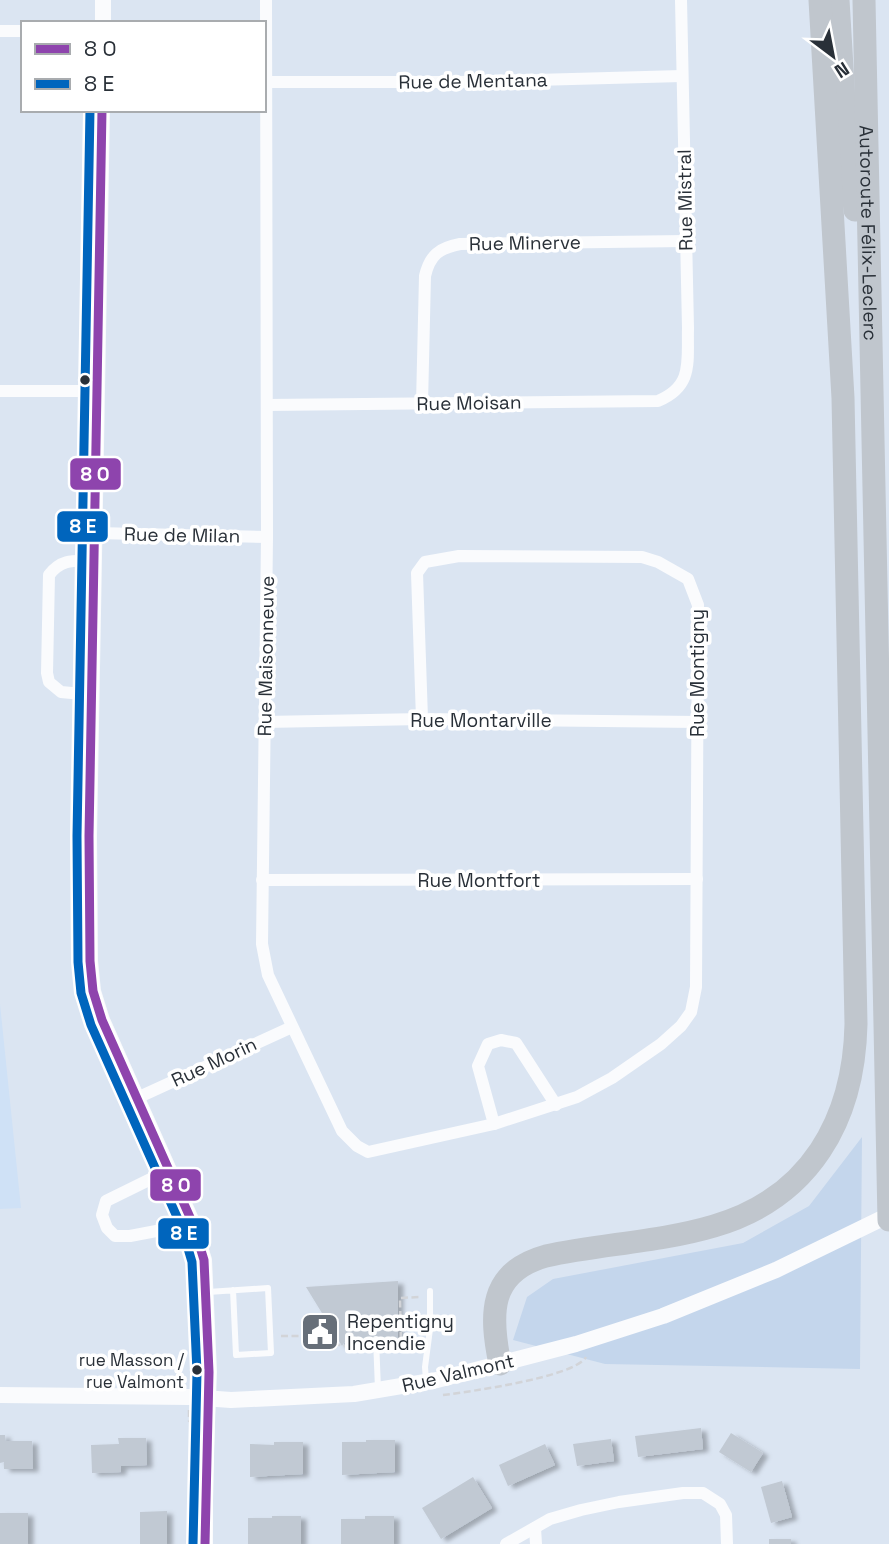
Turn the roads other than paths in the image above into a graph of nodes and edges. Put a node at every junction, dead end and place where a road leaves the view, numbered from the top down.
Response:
1 (103, 0) edge
2 (266, 0) edge
3 (681, 0) edge
4 (820, 0) edge
5 (838, 0) edge
6 (864, 0) edge
7 (103, 21) edge
8 (266, 21) edge
9 (0, 31) edge
10 (21, 31) edge
11 (681, 76) junction
12 (266, 82) edge
13 (102, 112) edge
14 (265, 112) edge
15 (686, 241) junction
16 (872, 363) junction
17 (0, 391) edge
18 (99, 391) junction
19 (671, 395) joint
20 (422, 404) junction
21 (267, 405) junction
22 (96, 533) junction
23 (267, 537) junction
24 (94, 561) junction
25 (93, 695) junction
26 (422, 719) junction
27 (265, 722) junction
28 (698, 722) junction
29 (697, 879) junction
30 (261, 880) junction
31 (886, 938) edge
32 (696, 987) joint
33 (292, 1027) junction
34 (137, 1098) junction
35 (556, 1105) junction
36 (494, 1124) junction
37 (167, 1171) junction
38 (889, 1218) edge
39 (193, 1224) junction
40 (233, 1290) junction
41 (430, 1291) dead end
42 (206, 1292) junction
43 (376, 1342) road end
44 (500, 1364) junction
45 (427, 1382) junction
46 (378, 1391) junction
47 (0, 1395) edge
48 (207, 1399) junction
49 (536, 1528) junction
50 (205, 1544) edge
51 (506, 1544) edge
52 (536, 1544) edge
53 (727, 1544) edge

1 - 7 street
2 - 8 street, Rue Maisonneuve
3 - 11 street, Rue Mistral
4 - 44 highway
5 - 16 highway
6 - 16 highway, Autoroute Félix-Leclerc
9 - 10 street
11 - 12 street, Rue de Mentana
11 - 15 street, Rue Mistral
13 - 18 street
14 - 21 street, Rue Maisonneuve
15 - 19 street, Rue Mistral
15 - 20 street, Rue Minerve
16 - 31 highway, Autoroute Félix-Leclerc
17 - 18 street
18 - 22 street
19 - 20 street, Rue Moisan
20 - 21 street, Rue Moisan
21 - 23 street, Rue Maisonneuve
22 - 23 street, Rue de Milan
22 - 24 street
23 - 27 street, Rue Maisonneuve
24 - 25 street
24 - 25 street
25 - 34 street
26 - 27 street, Rue Montarville
26 - 28 street, Rue Montarville
26 - 28 street, Rue Montigny
27 - 30 street, Rue Maisonneuve
28 - 29 street, Rue Montigny
29 - 30 street, Rue Montfort
29 - 32 street, Rue Montigny
30 - 33 street, Rue Maisonneuve
31 - 38 highway, Autoroute Félix-Leclerc
32 - 35 street, Rue Maisonneuve
33 - 34 street, Rue Morin
33 - 36 street, Rue Maisonneuve
34 - 37 street
35 - 36 street, Rue Maisonneuve
35 - 36 street
37 - 39 street
37 - 39 street
38 - 44 street, Rue Valmont
39 - 42 street
40 - 40 lane
40 - 42 lane
41 - 45 lane
42 - 48 street
43 - 46 lane
44 - 45 street, Rue Valmont
45 - 46 street, Rue Valmont
46 - 48 street, Rue Valmont
47 - 48 street, Rue Valmont
48 - 50 street
49 - 51 street
49 - 52 street
49 - 53 street

